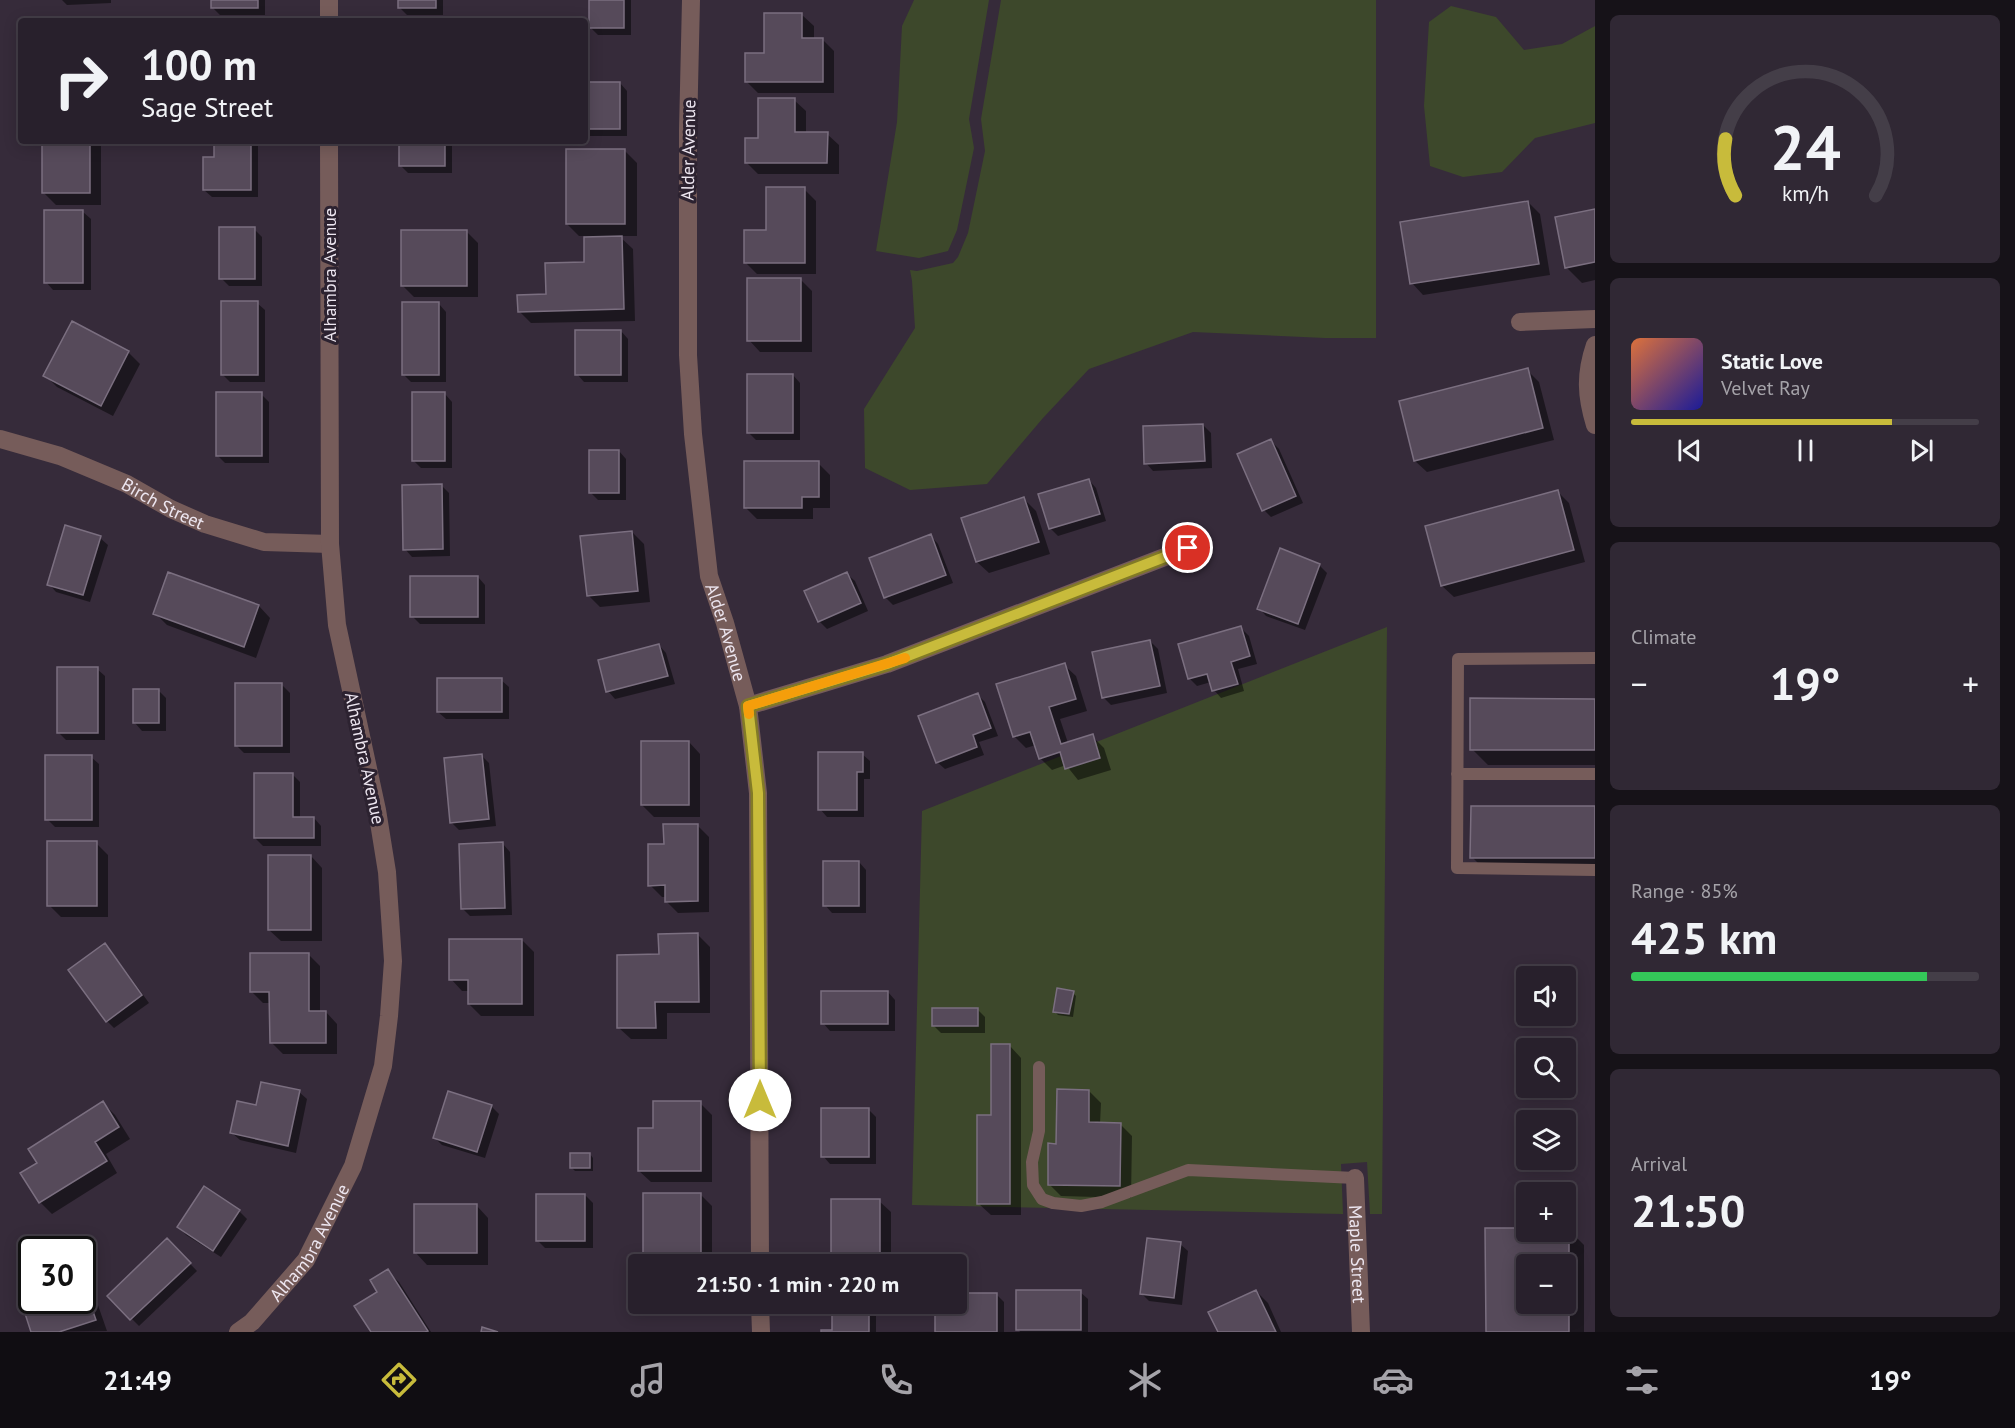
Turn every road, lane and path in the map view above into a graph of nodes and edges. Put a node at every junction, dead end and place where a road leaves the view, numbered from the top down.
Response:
1 (329, 0) edge
2 (691, 0) edge
3 (329, 18) edge
4 (329, 144) edge
5 (1595, 319) edge
6 (1520, 321) dead end
7 (1595, 345) edge
8 (1595, 425) edge
9 (0, 439) edge
10 (330, 544) junction
11 (1188, 548) dead end
12 (1595, 658) edge
13 (748, 706) junction
14 (1457, 774) junction
15 (1595, 774) edge
16 (1595, 870) edge
17 (1040, 1067) dead end
18 (1355, 1178) joint
19 (760, 1254) edge
20 (760, 1314) edge
21 (251, 1329) edge
22 (760, 1332) edge
23 (1361, 1332) edge

1 - 3 street
2 - 13 street, Alder Avenue
4 - 10 street, Alhambra Avenue
5 - 6 street
7 - 8 street
9 - 10 street, Birch Street
10 - 21 street, Alhambra Avenue
11 - 13 street
12 - 14 lane
13 - 19 street, Alder Avenue
14 - 15 lane
14 - 16 lane
17 - 18 lane
18 - 23 street, Maple Street
20 - 22 street

